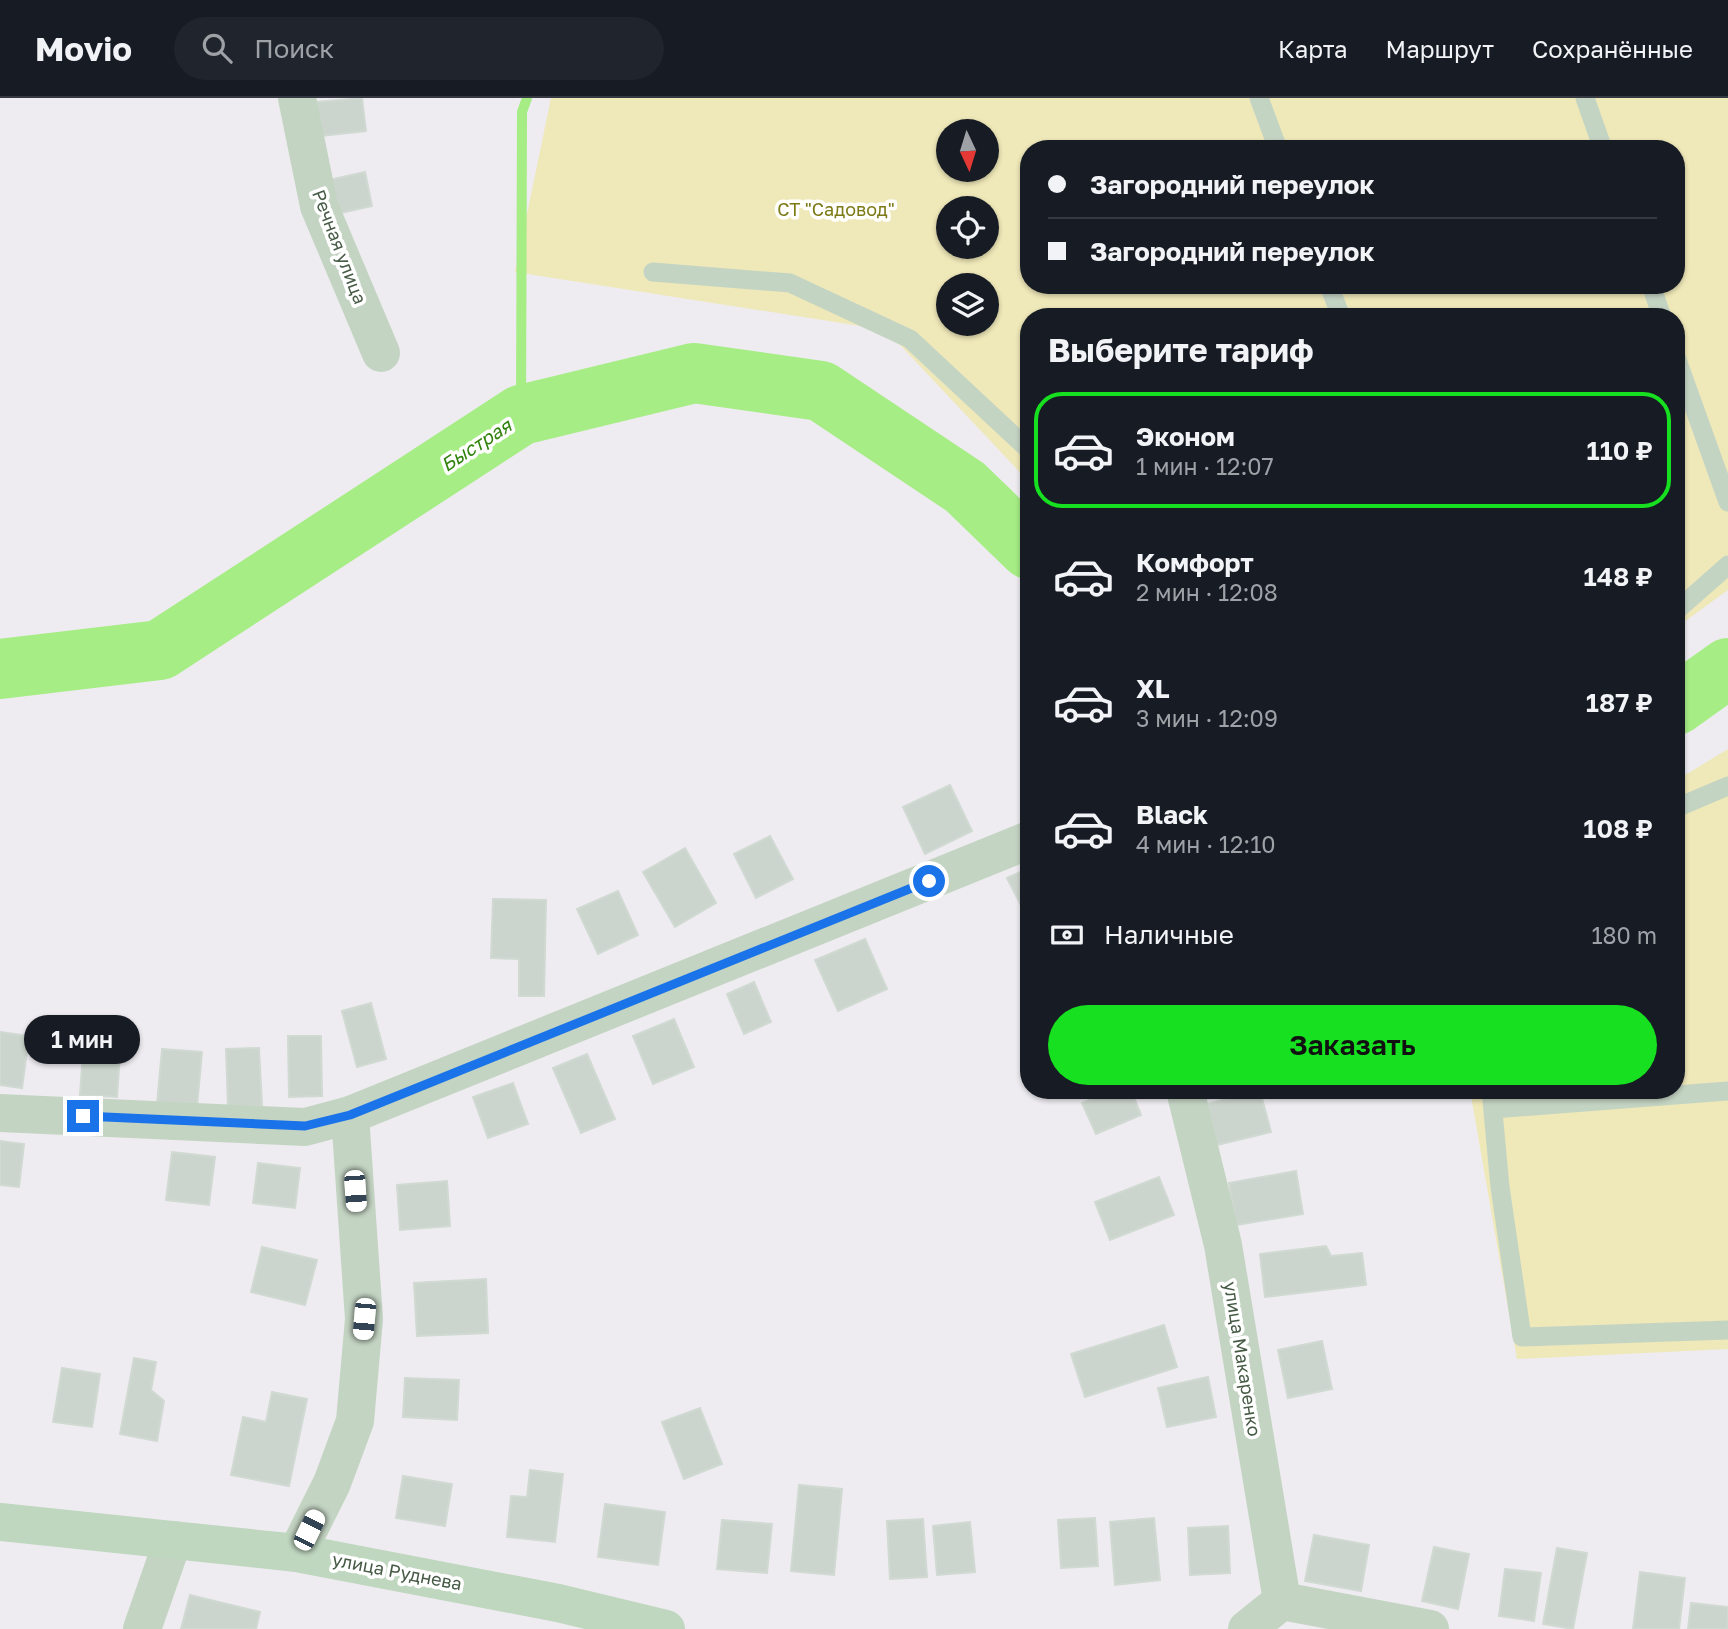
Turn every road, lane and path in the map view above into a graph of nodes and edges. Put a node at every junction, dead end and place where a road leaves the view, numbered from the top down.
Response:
1 (297, 98) edge
2 (1259, 98) edge
3 (1585, 98) edge
4 (1275, 140) edge
5 (1600, 140) edge
6 (653, 272) dead end
7 (381, 353) dead end
8 (1685, 382) edge
9 (1020, 442) edge
10 (1728, 502) edge
11 (1728, 565) edge
12 (1685, 603) edge
13 (1728, 786) edge
14 (1685, 804) edge
15 (1020, 844) edge
16 (1728, 1091) edge
17 (1685, 1092) edge
18 (1187, 1099) edge
19 (1492, 1099) edge
20 (0, 1113) edge
21 (350, 1115) junction
22 (1728, 1330) edge
23 (0, 1522) edge
24 (173, 1540) junction
25 (297, 1553) junction
26 (1276, 1615) edge
27 (142, 1629) edge
28 (666, 1629) edge
29 (1247, 1629) edge
30 (1430, 1629) edge

1 - 7 street, Речная улица
2 - 4 lane
3 - 5 lane
6 - 9 lane
8 - 10 lane
11 - 12 lane
13 - 14 lane
15 - 21 street
16 - 17 lane
18 - 26 street, улица Макаренко
19 - 22 lane
20 - 21 street
21 - 25 street
23 - 24 street, улица Руднева
24 - 25 street, улица Руднева
24 - 27 street
25 - 28 street, улица Руднева
26 - 29 street
26 - 30 street

